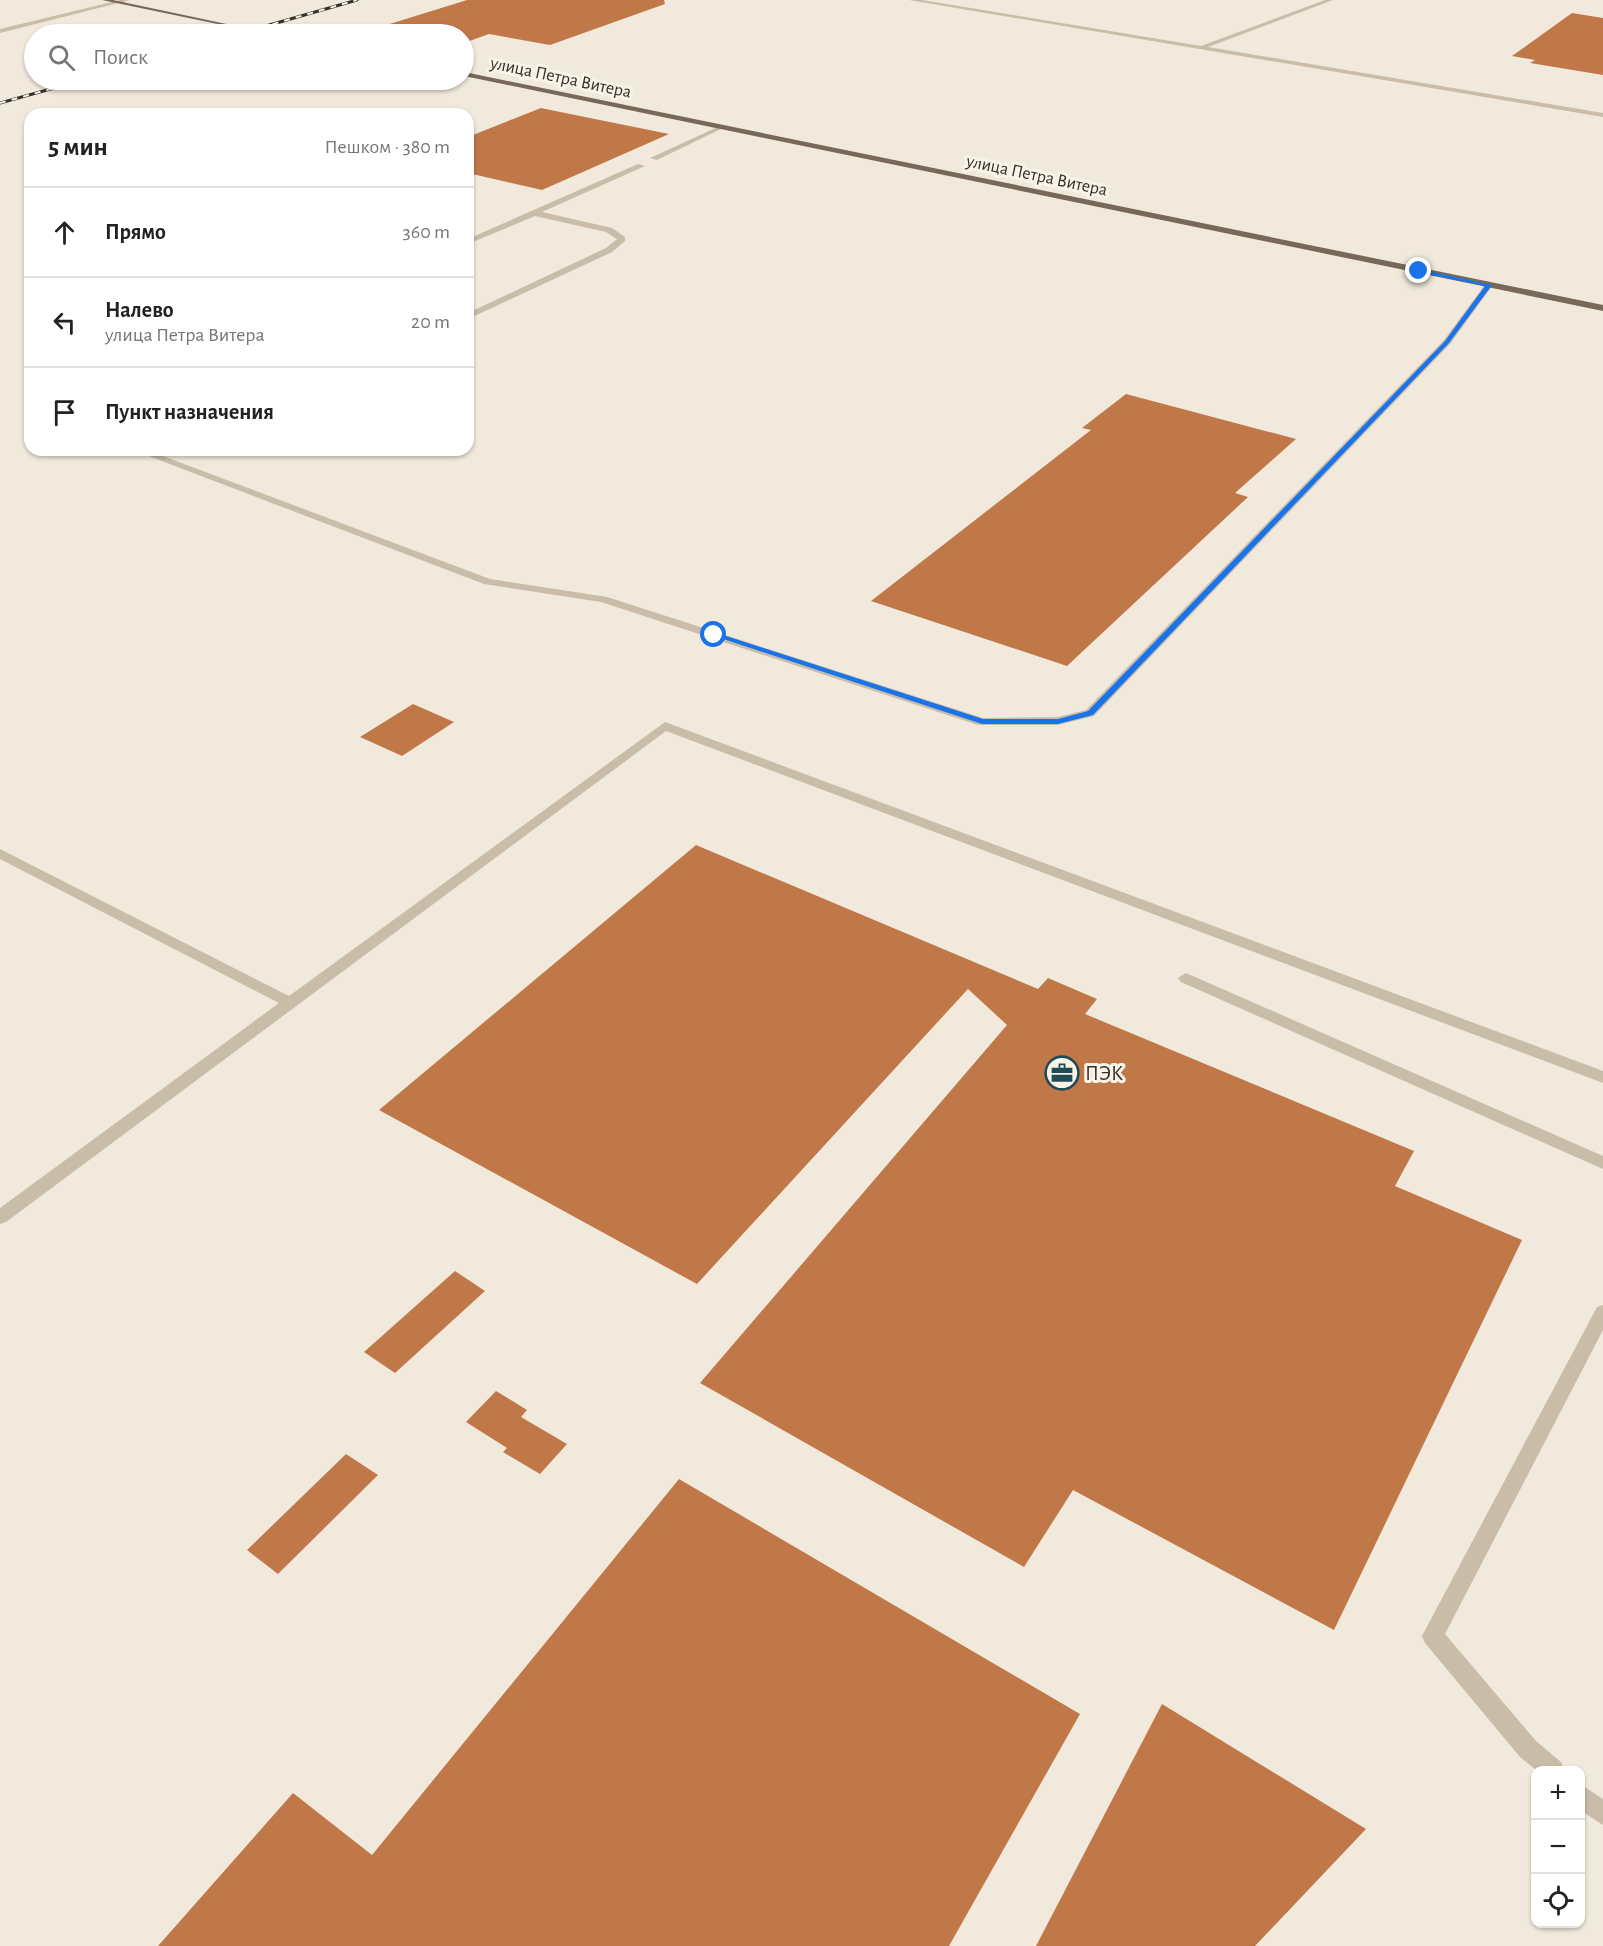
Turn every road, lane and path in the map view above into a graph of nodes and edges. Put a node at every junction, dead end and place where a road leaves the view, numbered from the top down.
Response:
1 (105, 0) edge
2 (127, 0) edge
3 (912, 0) edge
4 (1330, 0) edge
5 (117, 3) junction
6 (29, 24) edge
7 (221, 24) edge
8 (24, 25) edge
9 (0, 31) edge
10 (1202, 48) junction
11 (474, 76) edge
12 (1603, 115) edge
13 (722, 127) junction
14 (654, 158) dead end
15 (641, 166) dead end
16 (534, 213) junction
17 (474, 239) edge
18 (1489, 285) junction
19 (1603, 308) edge
20 (474, 313) edge
21 (154, 456) edge
22 (0, 853) edge
23 (1186, 978) dead end
24 (290, 1003) junction
25 (1603, 1077) edge
26 (1603, 1163) edge
27 (0, 1217) edge
28 (1603, 1312) edge
29 (1547, 1766) edge
30 (1585, 1798) edge
31 (1603, 1814) edge

1 - 5 main road
2 - 5 lane
3 - 10 lane
4 - 10 lane
5 - 6 lane
5 - 7 main road
8 - 9 lane
10 - 12 lane
11 - 13 main road, улица Петра Витера
13 - 14 lane
13 - 18 main road, улица Петра Витера
15 - 16 lane
16 - 17 lane
16 - 20 lane
18 - 19 main road, улица Петра Витера
18 - 21 lane
22 - 24 lane
23 - 26 lane
24 - 25 lane
24 - 27 lane
28 - 29 lane
30 - 31 lane

